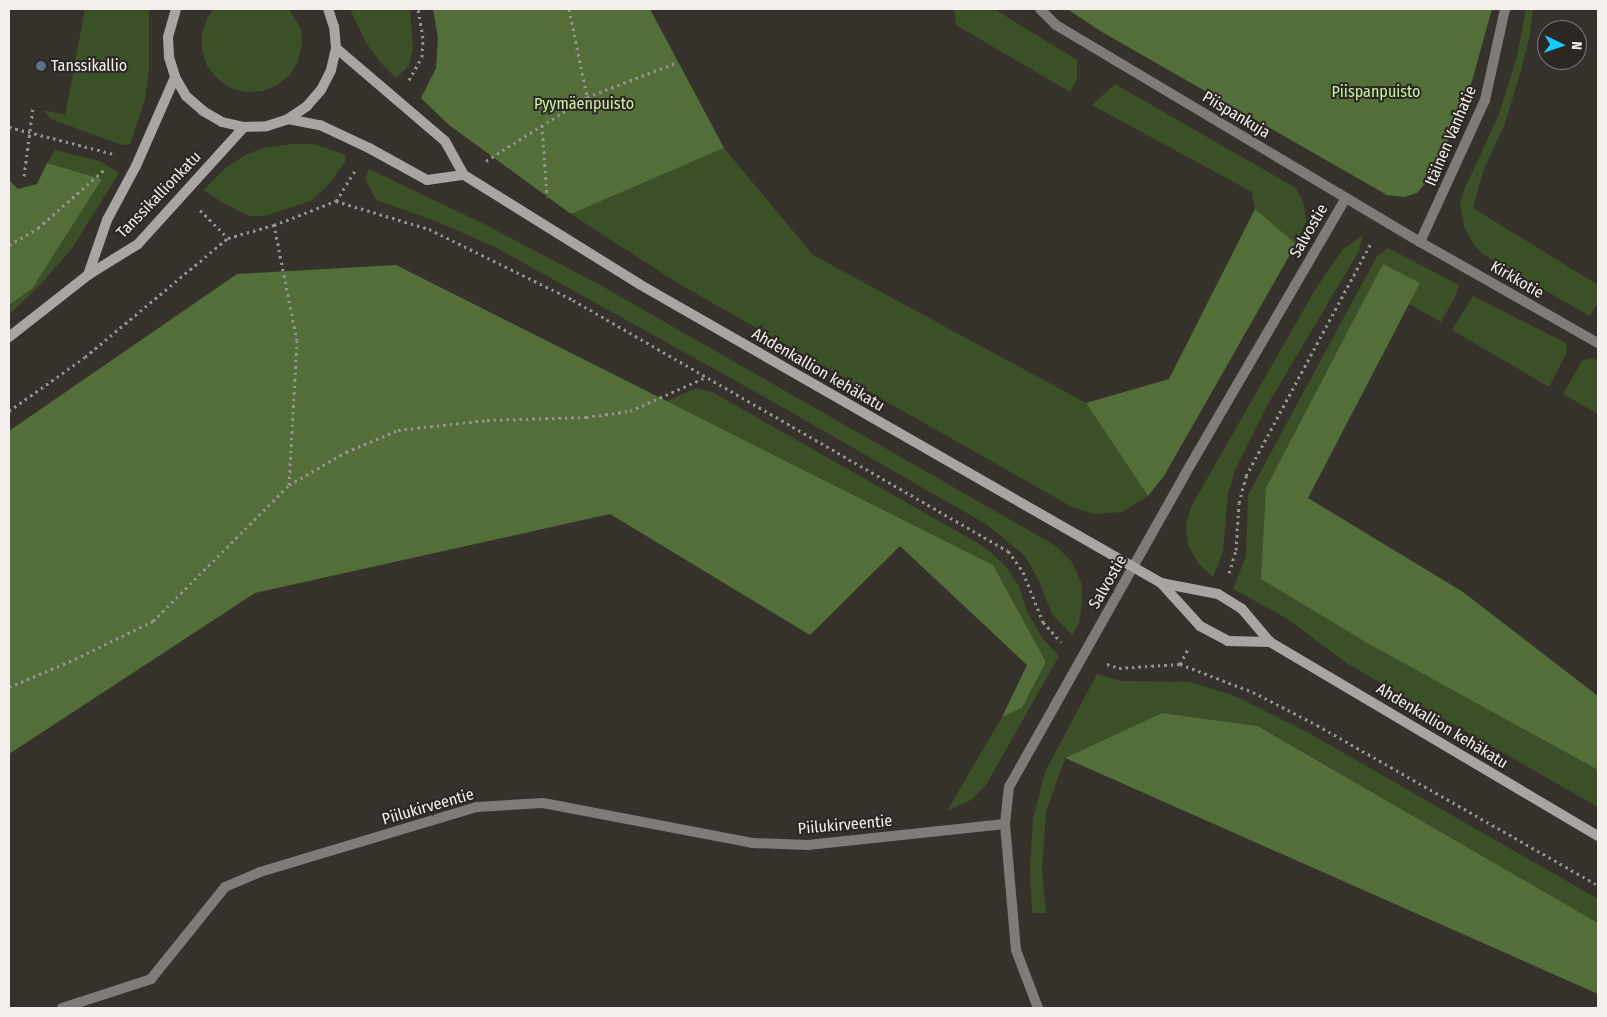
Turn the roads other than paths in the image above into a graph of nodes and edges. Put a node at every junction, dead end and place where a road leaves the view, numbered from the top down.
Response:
1 (176, 9) edge
2 (328, 9) edge
3 (1040, 9) edge
4 (1506, 9) edge
5 (336, 48) junction
6 (175, 77) junction
7 (288, 118) junction
8 (244, 127) junction
9 (464, 175) junction
10 (1346, 198) junction
11 (1420, 242) junction
12 (88, 275) junction
13 (9, 336) edge
14 (1598, 343) edge
15 (1133, 568) junction
16 (1161, 583) junction
17 (1270, 642) junction
18 (1005, 824) junction
19 (1598, 836) edge
20 (62, 1008) edge
21 (1038, 1008) edge

1 - 6 street
2 - 5 street
3 - 10 street, Piispankuja
4 - 11 street, Itäinen Vanhatie
5 - 7 street
5 - 9 street, Ahdenkallion kehäkatu
6 - 8 street
6 - 12 street, Tanssikallionkatu
7 - 8 street
7 - 9 street
8 - 12 street, Tanssikallionkatu
9 - 15 street, Ahdenkallion kehäkatu
10 - 11 street, Piispankuja
10 - 15 street, Salvostie
11 - 14 street, Kirkkotie
12 - 13 street, Tanssikallionkatu
15 - 16 street, Ahdenkallion kehäkatu
15 - 18 street, Salvostie
16 - 17 street, Ahdenkallion kehäkatu
16 - 17 street, Ahdenkallion kehäkatu
17 - 19 street, Ahdenkallion kehäkatu
18 - 20 street, Piilukirveentie
18 - 21 street, Salvostie

